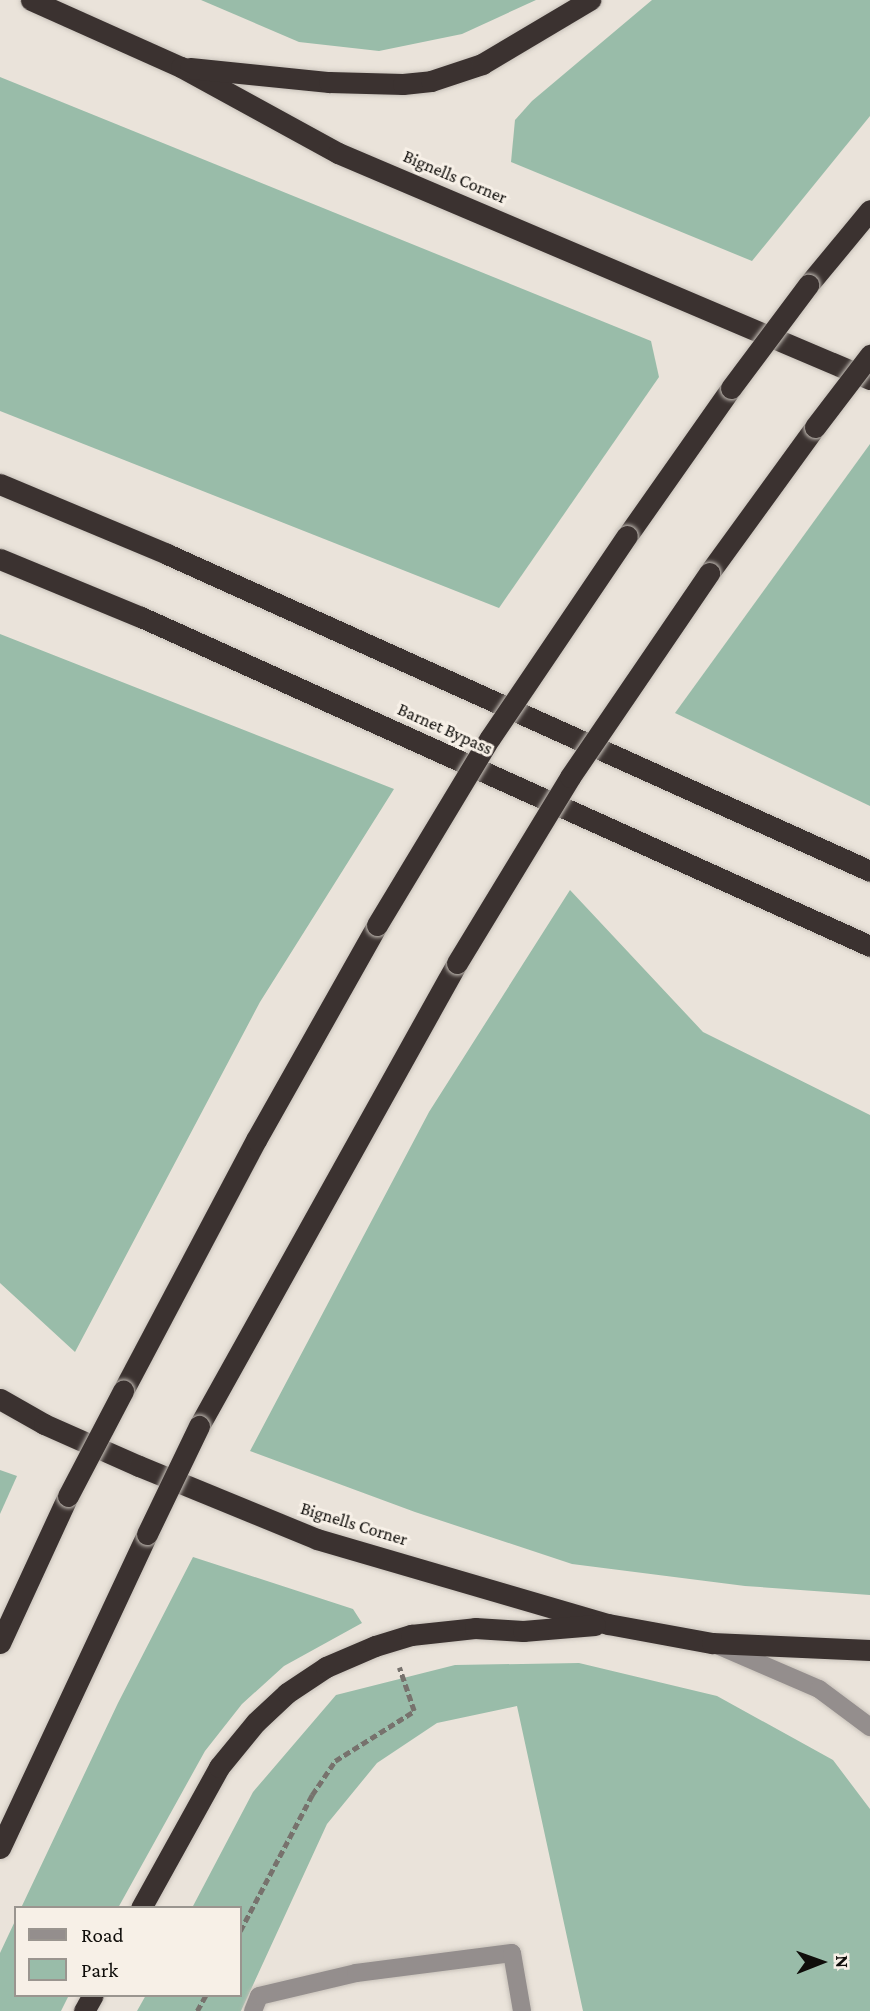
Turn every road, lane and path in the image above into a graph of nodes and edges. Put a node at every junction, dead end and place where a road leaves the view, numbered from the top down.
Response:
1 (31, 0) edge
2 (590, 0) edge
3 (181, 67) junction
4 (870, 210) edge
5 (870, 355) edge
6 (870, 379) edge
7 (0, 484) edge
8 (0, 559) edge
9 (870, 870) edge
10 (870, 946) edge
11 (0, 1399) edge
12 (608, 1624) junction
13 (0, 1643) edge
14 (712, 1643) junction
15 (870, 1650) edge
16 (399, 1667) dead end
17 (870, 1727) edge
18 (0, 1848) edge
19 (142, 1906) edge
20 (242, 1927) edge
21 (253, 2011) edge
22 (522, 2011) edge

1 - 3 highway, Bignells Corner
2 - 3 highway
3 - 6 highway, Bignells Corner
4 - 13 highway, bridge
5 - 18 highway, bridge
7 - 9 highway
8 - 10 highway, Barnet Bypass
11 - 12 highway, Bignells Corner
12 - 14 highway, Bignells Corner
12 - 19 highway
14 - 15 highway, Bignells Corner
14 - 17 street, Bignells Corner
16 - 20 path
21 - 22 street

